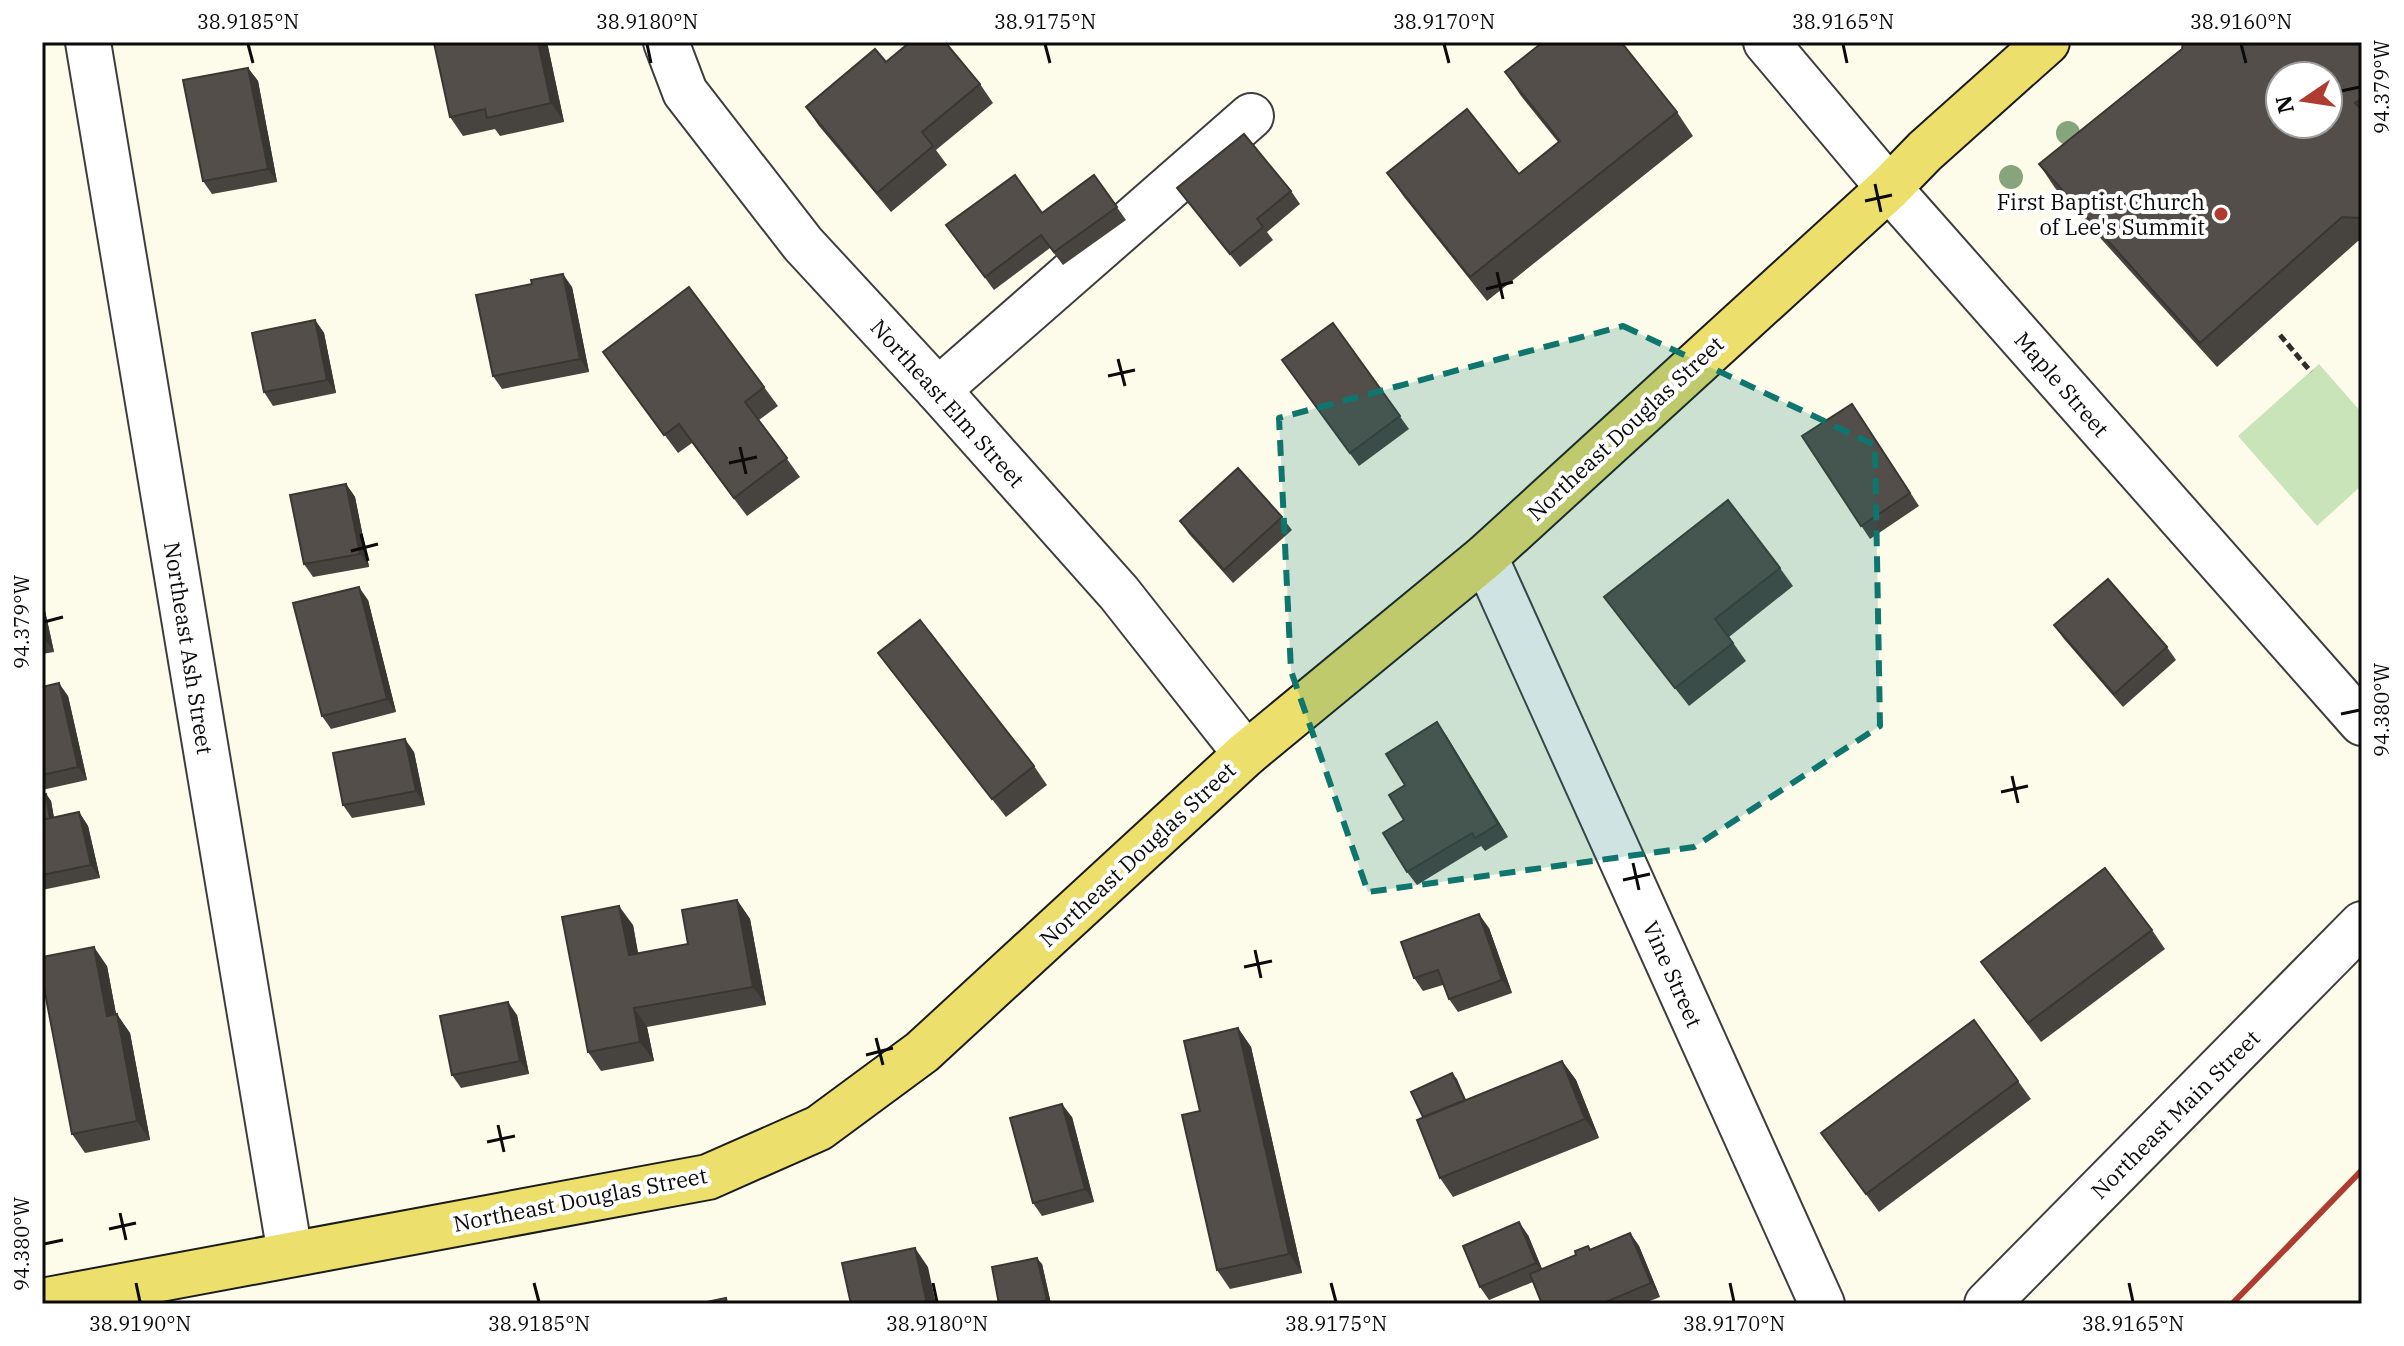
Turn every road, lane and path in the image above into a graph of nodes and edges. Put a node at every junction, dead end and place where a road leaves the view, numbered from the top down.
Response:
1 (88, 42) edge
2 (666, 42) edge
3 (1766, 42) edge
4 (2047, 42) edge
5 (1251, 116) dead end
6 (1889, 188) junction
7 (2280, 335) dead end
8 (2311, 372) dead end
9 (938, 390) junction
10 (1485, 557) junction
11 (2362, 723) edge
12 (1246, 754) junction
13 (2362, 924) edge
14 (290, 1254) junction
15 (42, 1301) edge
16 (1822, 1304) edge
17 (1987, 1304) edge

1 - 14 street, Northeast Ash Street
2 - 9 street, Northeast Elm Street
3 - 6 street, Maple Street
4 - 6 main road, Northeast Douglas Street
5 - 9 street
6 - 10 main road, Northeast Douglas Street
6 - 11 street, Maple Street
7 - 8 path
9 - 12 street, Northeast Elm Street
10 - 12 main road, Northeast Douglas Street
10 - 16 street, Vine Street
12 - 14 main road, Northeast Douglas Street
13 - 17 street, Northeast Main Street
14 - 15 main road, Northeast Douglas Street

